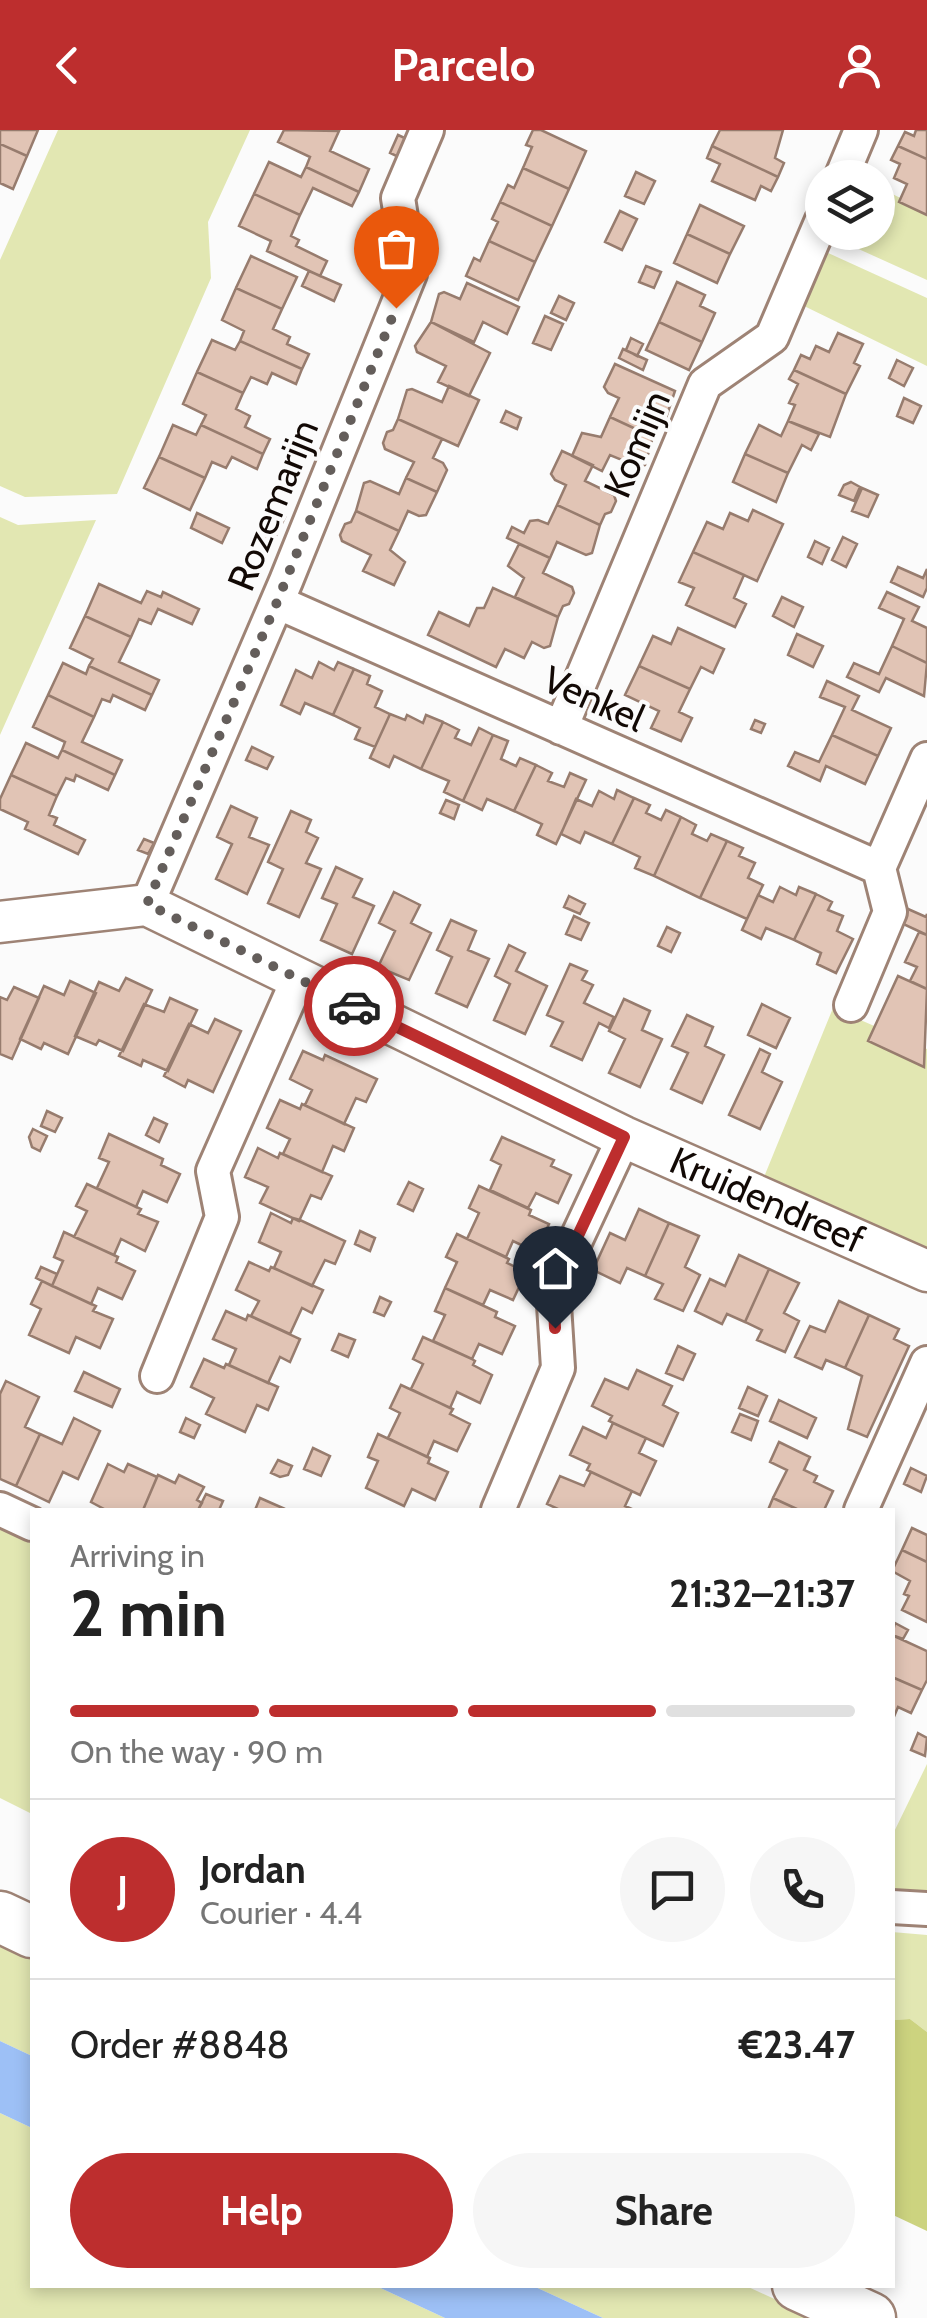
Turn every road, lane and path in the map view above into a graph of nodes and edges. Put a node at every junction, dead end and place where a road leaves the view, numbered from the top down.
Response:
1 (427, 130) edge
2 (862, 130) edge
3 (849, 160) edge
4 (809, 250) edge
5 (277, 602) junction
6 (560, 728) junction
7 (927, 759) edge
8 (879, 868) junction
9 (147, 904) junction
10 (0, 922) edge
11 (298, 979) junction
12 (852, 1005) dead end
13 (624, 1137) junction
14 (927, 1271) edge
15 (927, 1362) edge
16 (157, 1376) dead end
17 (499, 1508) edge
18 (862, 1508) edge
19 (0, 1509) edge
20 (30, 1523) edge
21 (895, 1907) edge
22 (927, 1909) edge
23 (0, 1916) edge
24 (30, 1931) edge
25 (805, 2288) edge
26 (870, 2318) edge

1 - 5 street, Rozemarijn
2 - 3 street
4 - 6 street, Komijn
5 - 6 street, Venkel
5 - 9 street, Rozemarijn
6 - 8 street, Venkel
7 - 8 street
8 - 12 street
9 - 10 street
9 - 11 street, Kruidendreef
11 - 13 street, Kruidendreef
11 - 16 street
13 - 14 street, Kruidendreef
13 - 17 street
15 - 18 street
19 - 20 street
21 - 22 street
23 - 24 main road
25 - 26 main road

